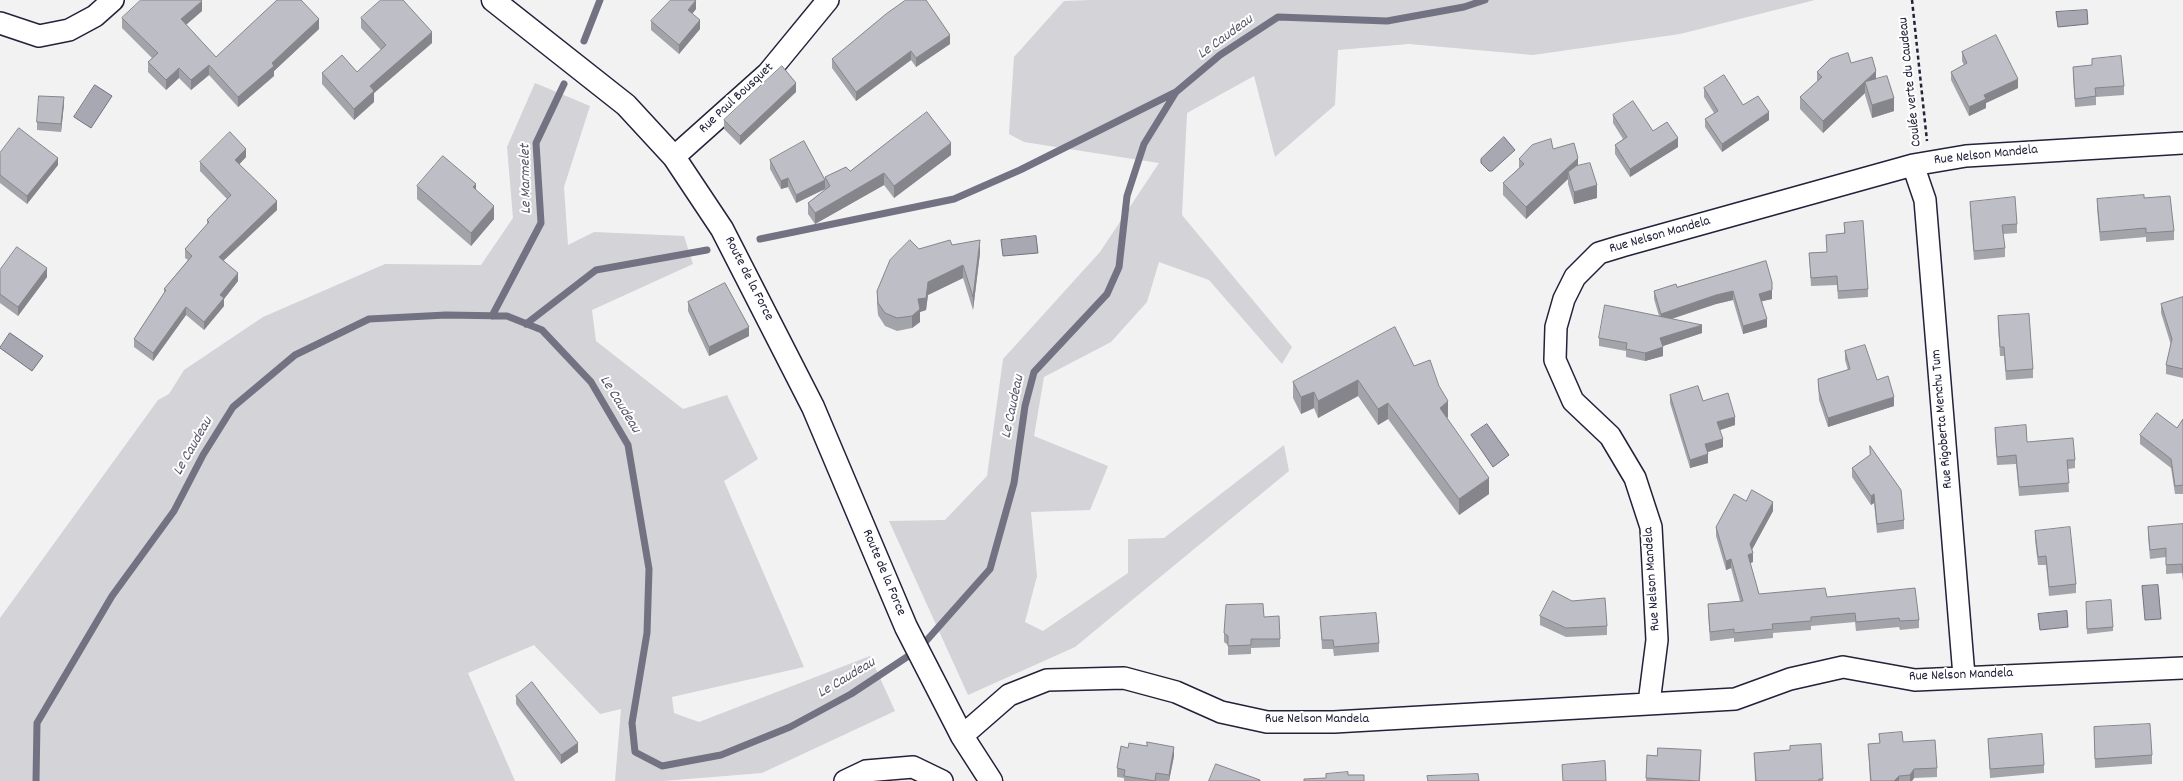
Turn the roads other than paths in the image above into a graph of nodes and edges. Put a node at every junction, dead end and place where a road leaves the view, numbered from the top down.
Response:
1 (112, 0) edge
2 (493, 0) edge
3 (828, 0) edge
4 (0, 22) edge
5 (2183, 143) edge
6 (674, 157) junction
7 (1921, 163) junction
8 (2183, 668) edge
9 (1964, 676) junction
10 (1649, 703) junction
11 (962, 736) junction
12 (845, 781) edge
13 (942, 781) edge
14 (991, 781) edge

1 - 4 street
2 - 6 street, Route de la Force
3 - 6 street, Rue Paul Bousquet
5 - 7 street, Rue Nelson Mandela
6 - 11 street, Route de la Force
7 - 9 street, Rue Rigoberta Menchu Tum
7 - 10 street, Rue Nelson Mandela
8 - 9 street, Rue Nelson Mandela
9 - 10 street, Rue Nelson Mandela
10 - 11 street, Rue Nelson Mandela
11 - 14 street, Route de la Force
12 - 13 street

